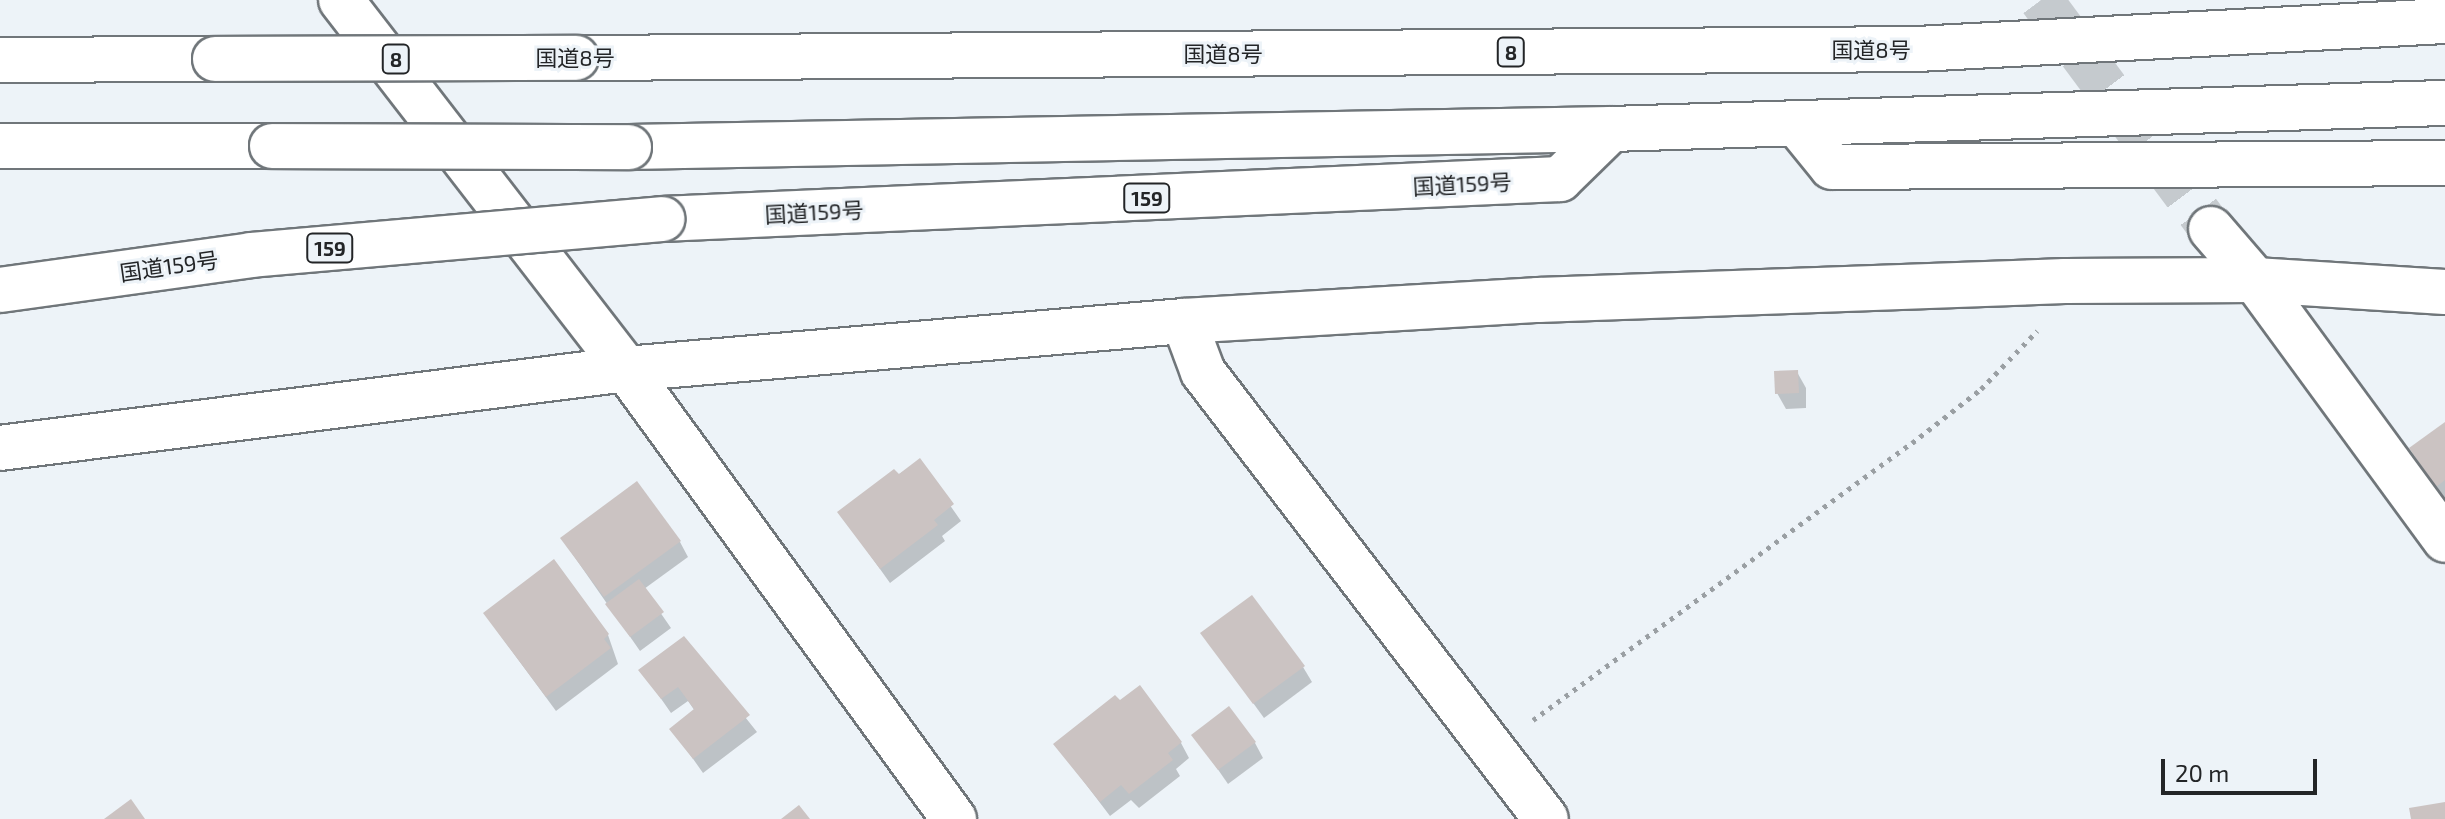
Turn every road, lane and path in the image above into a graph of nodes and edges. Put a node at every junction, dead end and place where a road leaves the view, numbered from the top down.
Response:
1 (341, 0) edge
2 (2445, 21) edge
3 (0, 60) edge
4 (2445, 103) edge
5 (1797, 124) junction
6 (1611, 129) junction
7 (0, 146) edge
8 (2445, 163) edge
9 (2211, 229) tunnel mouth
10 (2255, 280) junction
11 (2065, 281) junction
12 (0, 290) edge
13 (2445, 292) edge
14 (1184, 321) junction
15 (626, 369) junction
16 (0, 448) edge
17 (2445, 540) edge
18 (1493, 749) junction
19 (954, 819) edge
20 (1546, 819) edge

1 - 15 main road
2 - 3 main road, 国道8号 / 8, bridge
4 - 5 main road
5 - 6 main road
5 - 8 main road
6 - 7 main road, bridge
6 - 12 main road, 国道159号 / 159, bridge
9 - 10 main road
10 - 11 main road
10 - 13 main road
10 - 17 main road
11 - 14 main road
11 - 18 path
14 - 15 main road
14 - 18 main road
15 - 16 main road
15 - 19 main road
18 - 20 main road

